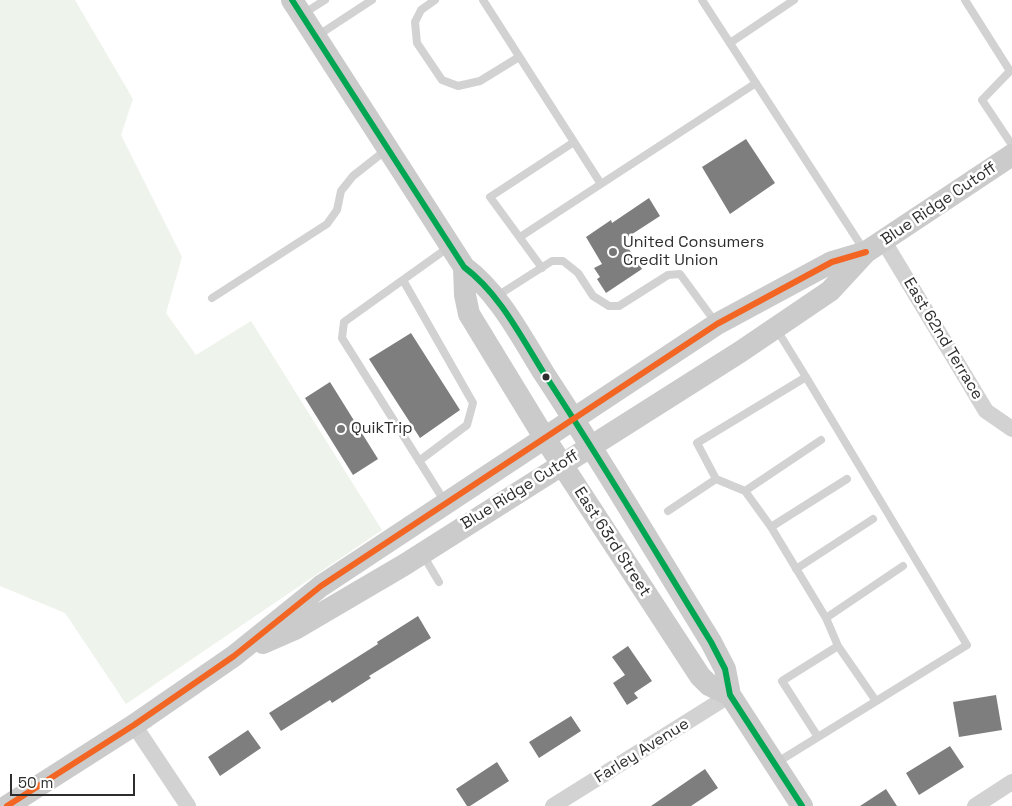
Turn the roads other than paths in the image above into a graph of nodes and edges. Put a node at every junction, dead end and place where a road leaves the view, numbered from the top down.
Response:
1 (325, 0) edge
2 (372, 0) edge
3 (435, 0) edge
4 (483, 0) edge
5 (702, 0) edge
6 (794, 0) edge
7 (965, 0) edge
8 (297, 7) edge
9 (316, 37) junction
10 (730, 43) junction
11 (520, 57) junction
12 (756, 83) junction
13 (574, 142) junction
14 (1012, 145) edge
15 (388, 149) junction
16 (1012, 155) edge
17 (601, 184) junction
18 (520, 237) junction
19 (450, 246) junction
20 (874, 246) junction
21 (464, 267) junction
22 (542, 268) junction
23 (403, 280) junction
24 (212, 298) dead end
25 (495, 298) junction
26 (717, 324) junction
27 (776, 328) junction
28 (806, 377) junction
29 (574, 418) junction
30 (1012, 429) edge
31 (544, 437) junction
32 (822, 440) dead end
33 (590, 446) junction
34 (419, 461) junction
35 (561, 464) junction
36 (716, 479) junction
37 (847, 479) dead end
38 (745, 491) junction
39 (446, 503) junction
40 (668, 511) dead end
41 (873, 519) dead end
42 (771, 527) junction
43 (422, 553) junction
44 (903, 566) dead end
45 (796, 570) junction
46 (439, 582) dead end
47 (826, 618) junction
48 (838, 646) junction
49 (234, 656) junction
50 (730, 695) junction
51 (876, 701) junction
52 (134, 725) junction
53 (818, 737) junction
54 (776, 763) junction
55 (1012, 782) edge
56 (7, 806) edge
57 (188, 806) edge
58 (553, 806) edge
59 (802, 806) edge
60 (975, 806) edge

1 - 8 lane
2 - 9 lane
3 - 11 lane
4 - 11 lane
5 - 10 lane
6 - 10 lane
7 - 14 lane
8 - 9 main road, East 63rd Street
9 - 15 main road, East 63rd Street
10 - 12 lane
11 - 13 lane
12 - 17 lane
12 - 20 lane
13 - 17 lane
13 - 18 lane
15 - 19 main road, East 63rd Street
15 - 24 lane
16 - 20 main road, Blue Ridge Cutoff
17 - 18 lane
18 - 22 lane
19 - 21 main road, East 63rd Street
19 - 23 lane
20 - 26 main road, Blue Ridge Cutoff
20 - 27 main road, Blue Ridge Cutoff
20 - 30 street, East 62nd Terrace
21 - 25 main road, East 63rd Street
21 - 31 main road, East 63rd Street
22 - 25 lane
22 - 26 lane
23 - 34 lane
23 - 34 lane
25 - 29 main road, East 63rd Street
26 - 29 main road, Blue Ridge Cutoff
27 - 28 lane
27 - 33 main road, Blue Ridge Cutoff
28 - 36 lane
28 - 51 lane
29 - 31 main road, Blue Ridge Cutoff
29 - 33 main road, East 63rd Street
31 - 35 main road, East 63rd Street
31 - 39 main road, Blue Ridge Cutoff
32 - 38 lane
33 - 35 main road, Blue Ridge Cutoff
33 - 50 main road, East 63rd Street
34 - 39 lane
35 - 43 main road, Blue Ridge Cutoff
35 - 50 main road, East 63rd Street
36 - 38 lane
36 - 40 lane
37 - 42 lane
38 - 42 lane
39 - 49 main road, Blue Ridge Cutoff
41 - 45 lane
42 - 45 lane
43 - 46 lane
43 - 49 main road, Blue Ridge Cutoff
44 - 47 lane
45 - 47 lane
47 - 48 lane
48 - 51 lane
48 - 53 lane
49 - 52 main road, Blue Ridge Cutoff
50 - 54 main road, East 63rd Street
50 - 58 street, Farley Avenue
51 - 53 lane
52 - 56 main road, Blue Ridge Cutoff
52 - 57 street
53 - 54 lane
54 - 59 main road, East 63rd Street
55 - 60 street

